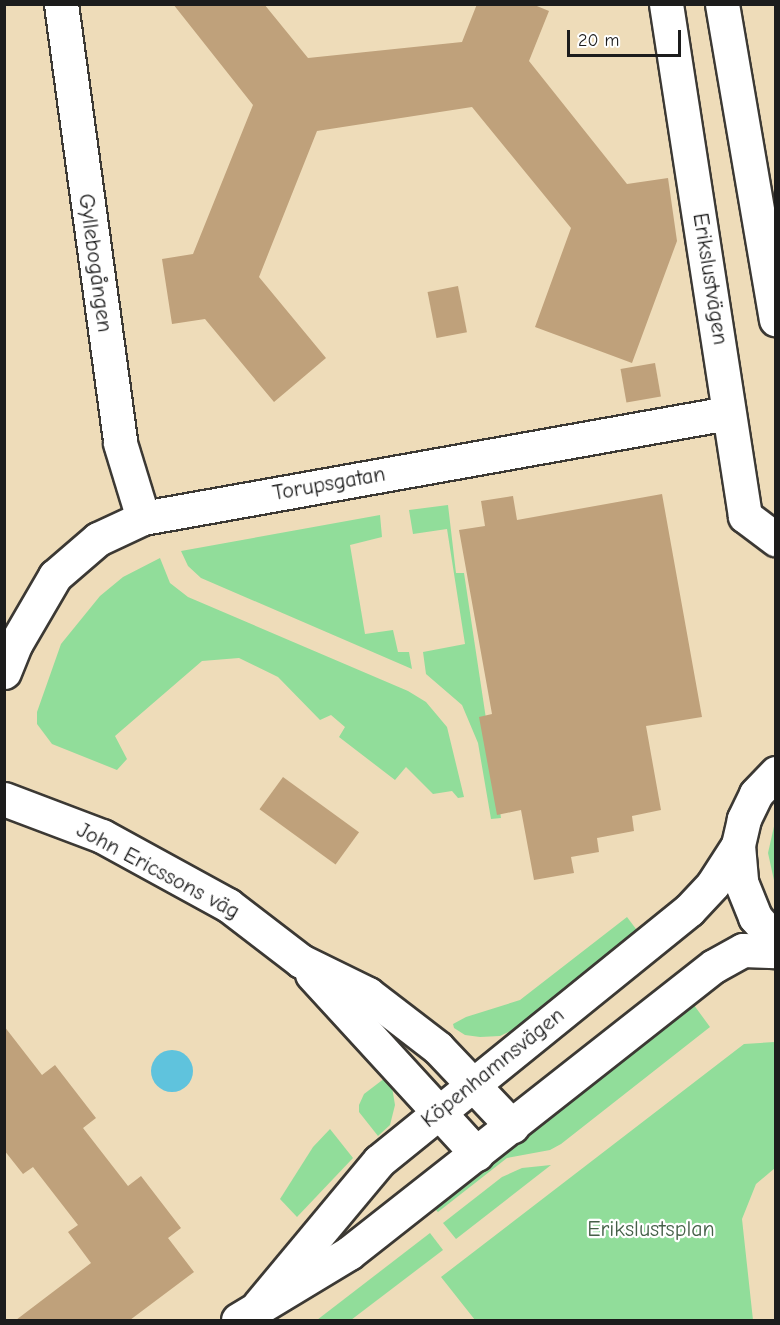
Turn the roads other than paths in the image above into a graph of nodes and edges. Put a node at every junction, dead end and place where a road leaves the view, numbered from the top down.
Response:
1 (61, 4) edge
2 (666, 4) edge
3 (723, 4) edge
4 (776, 319) edge
5 (728, 413) junction
6 (143, 518) junction
7 (776, 539) edge
8 (4, 672) edge
9 (776, 773) edge
10 (4, 799) edge
11 (738, 845) junction
12 (776, 941) edge
13 (776, 951) edge
14 (301, 961) junction
15 (474, 1083) junction
16 (440, 1112) junction
17 (512, 1126) junction
18 (477, 1154) junction
19 (248, 1313) edge

1 - 6 street, Gyllebogången
2 - 5 street, Erikslustvägen
3 - 4 street
5 - 6 street, Torupsgatan
5 - 7 street, Erikslustvägen
6 - 8 street, Torupsgatan
9 - 11 street, Köpenhamnsvägen
10 - 14 street, John Ericssons väg
11 - 12 street, Köpenhamnsvägen
11 - 15 street, Köpenhamnsvägen
13 - 17 street, Köpenhamnsvägen
14 - 15 street, John Ericssons väg
14 - 16 street, John Ericssons väg
15 - 16 street, Köpenhamnsvägen
15 - 17 street, John Ericssons väg
16 - 18 street, John Ericssons väg
16 - 19 street, Köpenhamnsvägen
17 - 18 street, Köpenhamnsvägen
18 - 19 street, Köpenhamnsvägen

